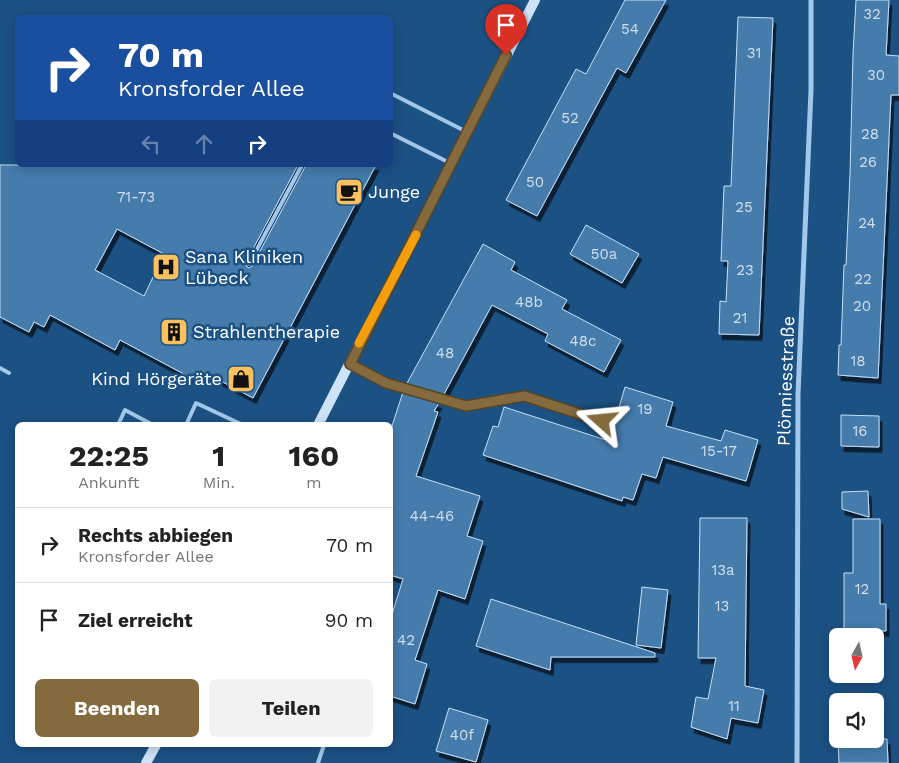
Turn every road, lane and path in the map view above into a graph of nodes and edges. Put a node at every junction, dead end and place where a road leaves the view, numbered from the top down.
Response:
1 (535, 0) edge
2 (811, 0) edge
3 (393, 95) edge
4 (467, 132) junction
5 (393, 134) edge
6 (452, 164) junction
7 (301, 167) edge
8 (249, 264) dead end
9 (350, 364) junction
10 (0, 368) edge
11 (9, 373) dead end
12 (602, 421) dead end
13 (119, 422) edge
14 (147, 422) edge
15 (187, 422) edge
16 (237, 422) edge
17 (320, 422) edge
18 (155, 747) edge
19 (323, 747) edge
20 (146, 763) edge
21 (318, 763) edge
22 (797, 763) edge

1 - 4 main road
2 - 22 street, Plönniesstraße
3 - 4 lane
4 - 6 main road
5 - 6 lane
6 - 9 main road
7 - 8 lane
9 - 12 lane
9 - 17 main road
10 - 11 lane
13 - 14 lane
15 - 16 lane
18 - 20 main road
19 - 21 lane

